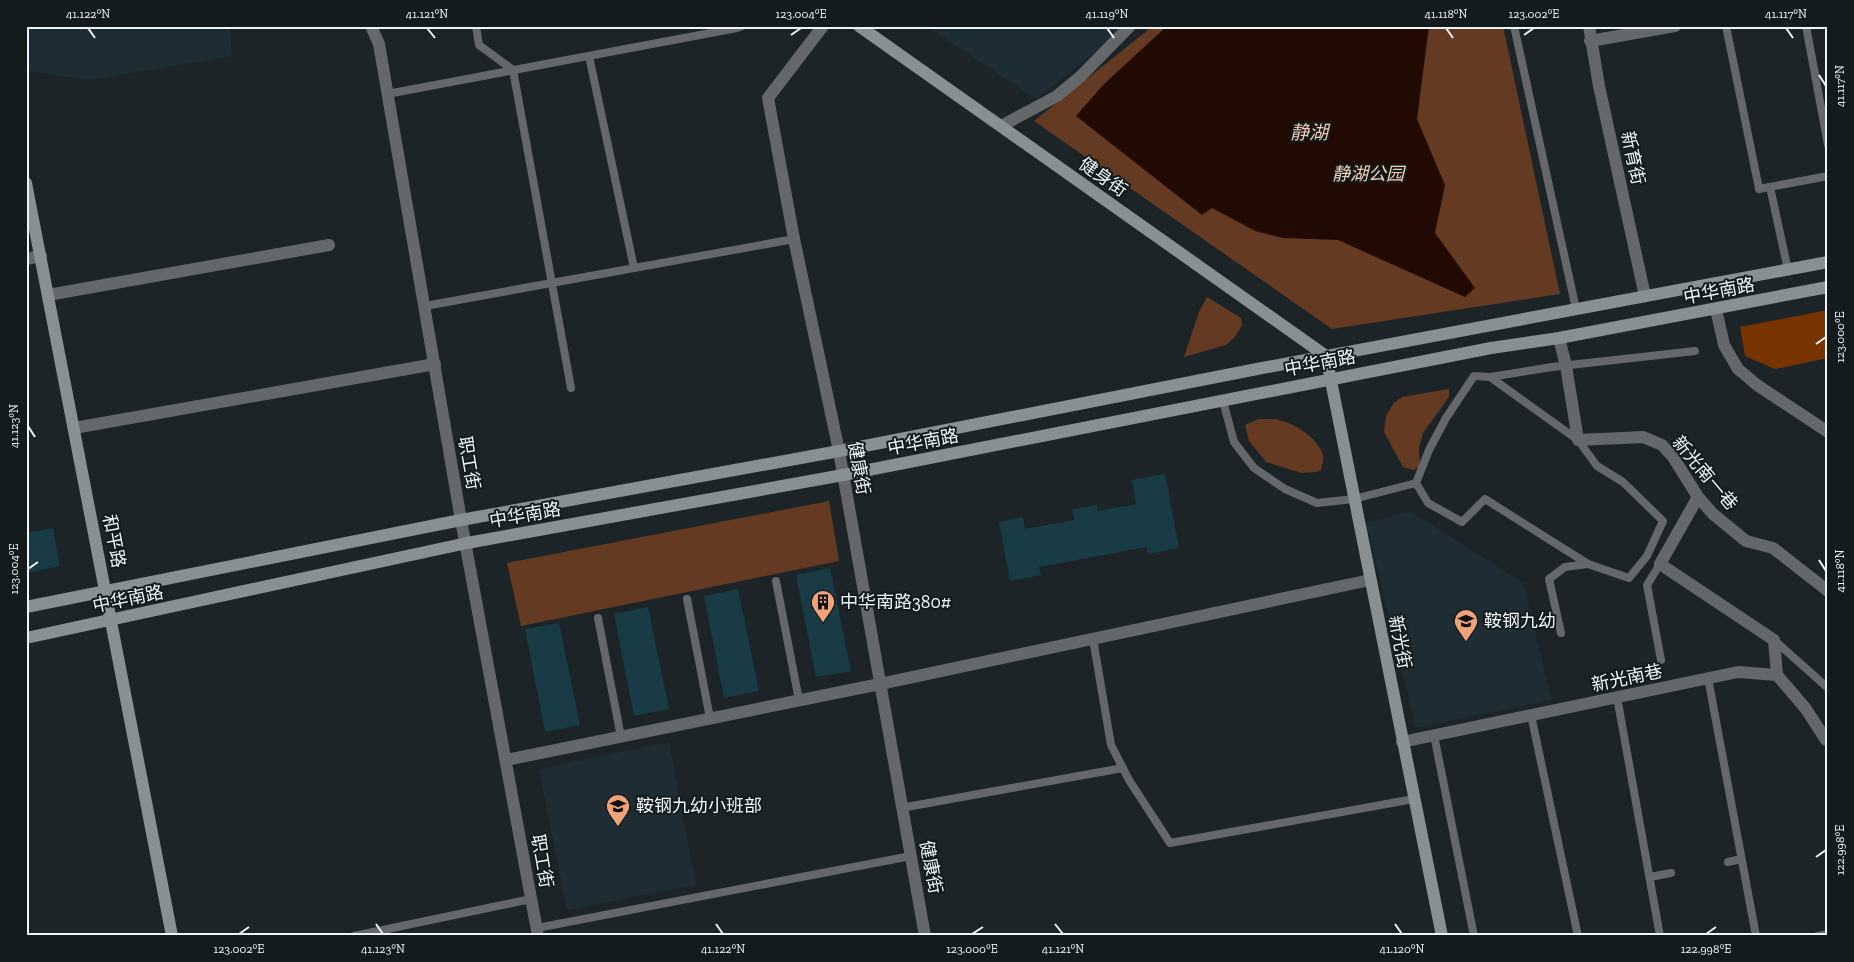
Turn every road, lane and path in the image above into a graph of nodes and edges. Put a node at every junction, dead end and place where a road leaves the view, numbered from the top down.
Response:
1 (371, 26) edge
2 (476, 26) edge
3 (742, 26) edge
4 (823, 26) edge
5 (860, 26) edge
6 (1130, 26) edge
7 (1514, 26) edge
8 (1589, 26) edge
9 (1675, 26) edge
10 (1726, 26) edge
11 (1806, 26) edge
12 (1590, 41) junction
13 (588, 56) junction
14 (512, 70) junction
15 (388, 94) junction
16 (1001, 126) junction
17 (1828, 144) edge
18 (1828, 176) edge
19 (26, 183) edge
20 (1770, 187) junction
21 (794, 239) junction
22 (329, 245) dead end
23 (41, 256) junction
24 (26, 259) edge
25 (1828, 262) edge
26 (634, 268) junction
27 (1788, 270) junction
28 (552, 283) junction
29 (1828, 287) edge
30 (48, 295) junction
31 (1645, 296) junction
32 (425, 306) junction
33 (1576, 309) junction
34 (1716, 309) junction
35 (1559, 338) junction
36 (1695, 351) dead end
37 (1326, 356) junction
38 (435, 364) junction
39 (1566, 366) junction
40 (1490, 377) junction
41 (1330, 379) junction
42 (571, 388) dead end
43 (1223, 401) junction
44 (74, 428) junction
45 (1828, 432) edge
46 (1578, 440) junction
47 (839, 451) junction
48 (843, 475) junction
49 (1416, 484) junction
50 (1698, 497) junction
51 (1354, 499) junction
52 (461, 520) junction
53 (467, 543) junction
54 (1588, 564) junction
55 (1660, 564) junction
56 (1370, 580) junction
57 (776, 581) dead end
58 (106, 591) junction
59 (1828, 591) edge
60 (687, 600) dead end
61 (26, 607) edge
62 (598, 618) dead end
63 (111, 621) junction
64 (1561, 633) dead end
65 (26, 638) edge
66 (1093, 638) junction
67 (1774, 640) junction
68 (1661, 660) dead end
69 (1777, 675) junction
70 (1708, 678) junction
71 (880, 684) junction
72 (1828, 688) edge
73 (1617, 697) junction
74 (799, 700) junction
75 (1531, 715) junction
76 (710, 718) junction
77 (1434, 735) junction
78 (621, 737) junction
79 (1402, 742) junction
80 (1827, 742) edge
81 (506, 760) junction
82 (1123, 768) junction
83 (1414, 799) junction
84 (902, 808) junction
85 (911, 856) junction
86 (1741, 859) junction
87 (1728, 862) dead end
88 (1671, 873) dead end
89 (1650, 876) junction
90 (531, 899) junction
91 (538, 932) edge
92 (1828, 934) edge
93 (172, 936) edge
94 (354, 936) edge
95 (925, 936) edge
96 (1442, 936) edge
97 (1474, 936) edge
98 (1578, 936) edge
99 (1660, 936) edge
100 (1756, 936) edge
101 (1818, 936) edge

1 - 15 street, 职工街
2 - 14 lane
3 - 13 lane
4 - 21 street, 健康街
5 - 16 main road, 健身街
6 - 16 street
7 - 33 lane
8 - 12 street, 新育街
9 - 12 street
10 - 20 lane
11 - 17 lane
12 - 31 street, 新育街
13 - 14 lane
13 - 26 lane
14 - 15 lane
14 - 28 lane
15 - 32 street, 职工街
16 - 37 main road, 健身街
18 - 20 lane
19 - 23 main road, 和平路
20 - 27 lane
21 - 26 lane
21 - 47 street, 健康街
22 - 30 street
23 - 24 street
23 - 30 main road, 和平路
25 - 27 main road, 中华南路
26 - 28 lane
27 - 31 main road, 中华南路
28 - 32 lane
28 - 42 lane
29 - 34 main road, 中华南路
30 - 44 main road, 和平路
31 - 33 main road, 中华南路
32 - 38 street, 职工街
33 - 37 main road, 中华南路
34 - 35 main road, 中华南路
34 - 45 street
35 - 39 street
35 - 41 main road, 中华南路
36 - 39 lane
37 - 41 main road, 新光街
37 - 47 main road, 中华南路
38 - 44 street
38 - 52 street, 职工街
39 - 40 lane
39 - 46 street
40 - 46 lane
40 - 49 lane
41 - 43 main road, 中华南路
41 - 51 main road, 新光街
43 - 48 main road, 中华南路
43 - 51 lane
44 - 58 main road, 和平路
46 - 50 street, 新光南一巷
46 - 54 lane
47 - 48 street, 健康街
47 - 52 main road, 中华南路
48 - 53 main road, 中华南路
48 - 71 street, 健康街
49 - 51 lane
49 - 54 lane
50 - 55 street
50 - 59 street, 新光南一巷
51 - 56 main road, 新光街
52 - 53 street, 职工街
52 - 58 main road, 中华南路
53 - 63 main road, 中华南路
53 - 81 street, 职工街
54 - 64 lane
55 - 67 street
55 - 68 lane
56 - 66 street
56 - 79 main road, 新光街
57 - 74 lane
58 - 61 main road, 中华南路
58 - 63 main road, 和平路
60 - 76 lane
62 - 78 lane
63 - 65 main road, 中华南路
63 - 93 main road, 和平路
66 - 71 street
66 - 82 lane
67 - 69 street
67 - 72 lane
69 - 70 street, 新光南巷
69 - 80 street
70 - 73 street, 新光南巷
70 - 86 lane
71 - 74 street
71 - 84 street, 健康街
73 - 75 street, 新光南巷
73 - 89 lane
74 - 76 street
75 - 77 street, 新光南巷
75 - 98 lane
76 - 78 street
77 - 79 street, 新光南巷
77 - 97 lane
78 - 81 street
79 - 83 main road, 新光街
81 - 90 street, 职工街
82 - 83 lane
82 - 84 lane
83 - 96 main road, 新光街
84 - 85 street, 健康街
85 - 91 lane
85 - 95 street, 健康街
86 - 87 lane
86 - 100 lane
88 - 89 lane
89 - 99 lane
90 - 91 street, 职工街
90 - 94 lane
92 - 101 lane

